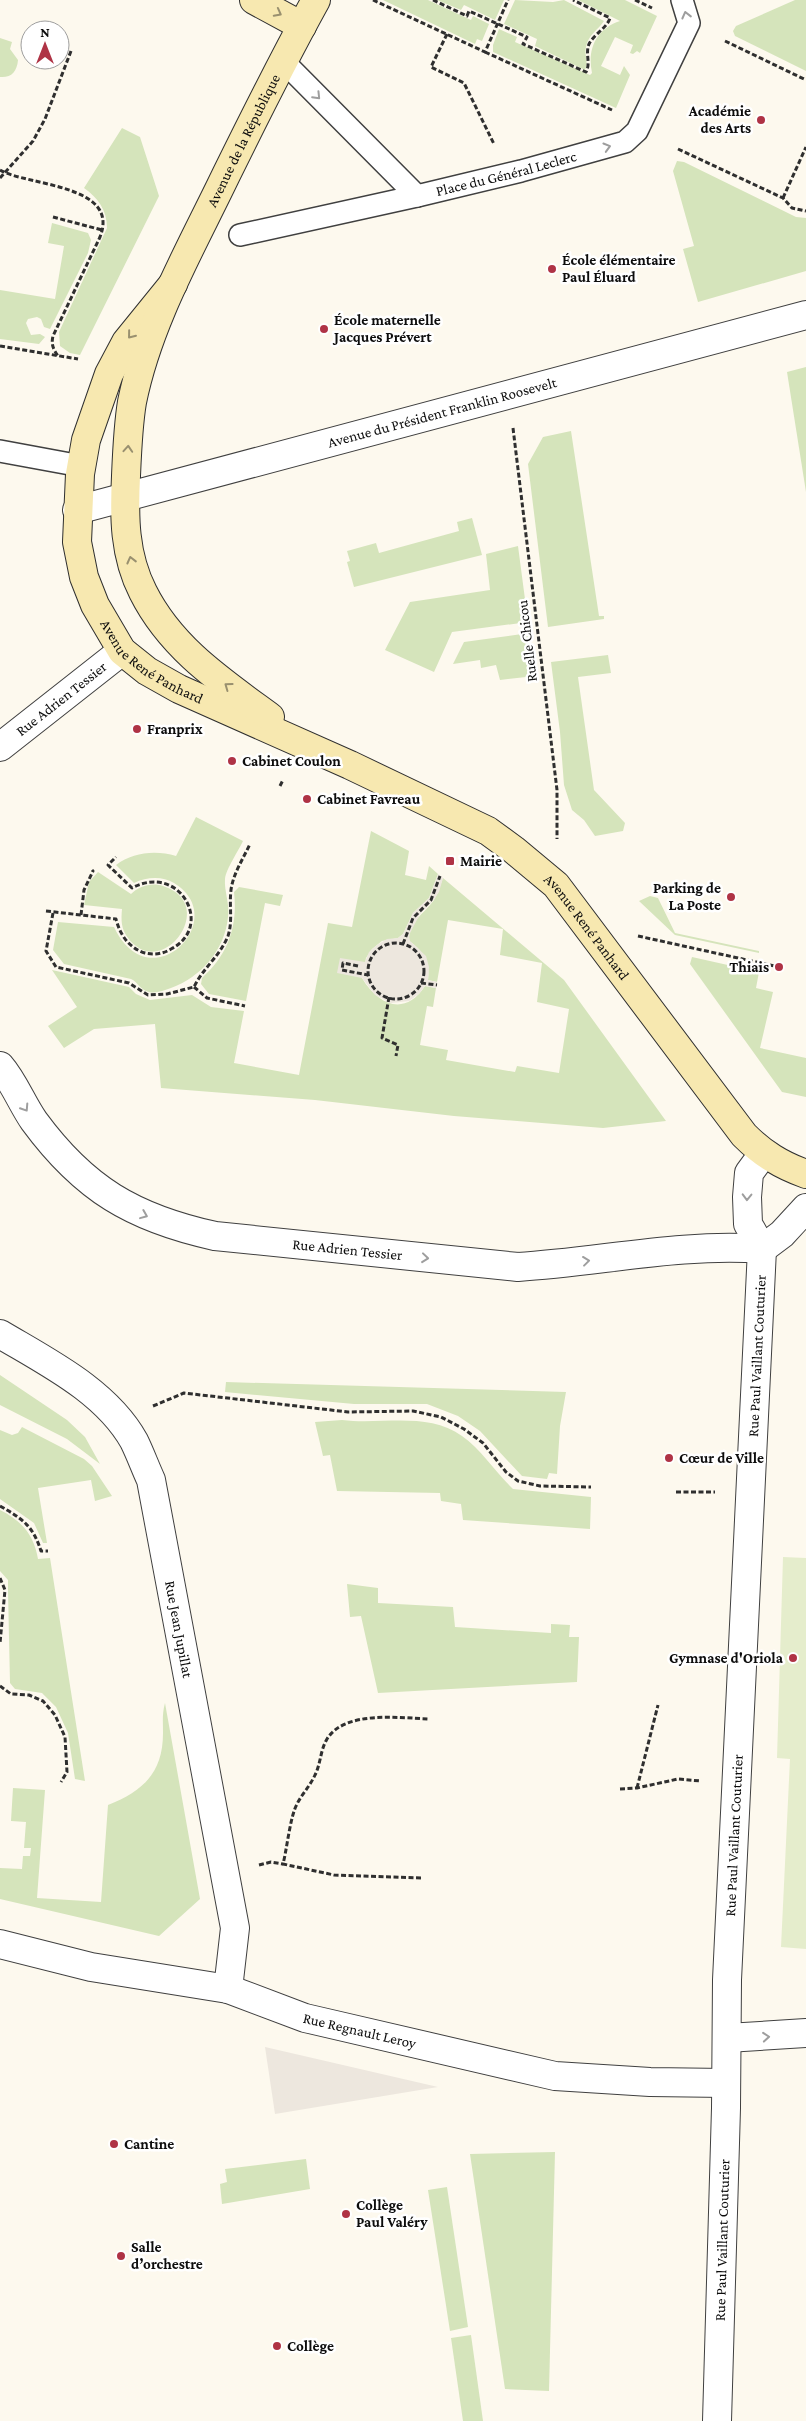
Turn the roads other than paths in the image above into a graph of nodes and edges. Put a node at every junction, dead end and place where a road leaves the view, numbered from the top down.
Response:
1 (254, 0) edge
2 (316, 0) edge
3 (682, 0) edge
4 (302, 26) junction
5 (283, 61) junction
6 (417, 196) junction
7 (240, 235) dead end
8 (173, 284) junction
9 (806, 315) edge
10 (0, 451) edge
11 (81, 466) junction
12 (125, 497) junction
13 (77, 510) junction
14 (122, 652) junction
15 (310, 745) junction
16 (0, 747) edge
17 (0, 1066) edge
18 (763, 1154) junction
19 (806, 1174) edge
20 (806, 1208) edge
21 (762, 1249) junction
22 (0, 1334) edge
23 (0, 1944) edge
24 (228, 1989) junction
25 (806, 2033) edge
26 (727, 2038) junction
27 (726, 2083) junction
28 (717, 2421) edge

1 -> 4 main road
2 - 4 main road, Avenue de la République
6 -> 3 lane, Place du Général Leclerc
4 - 5 main road, Avenue de la République
5 -> 6 lane, Place du Général Leclerc
5 - 8 main road, Avenue de la République
6 - 7 lane
8 -> 11 main road, Avenue de la République
12 -> 8 main road, Avenue de la République
9 - 12 street, Avenue du Président Franklin Roosevelt
10 - 11 lane
11 - 13 main road, Avenue de la République
12 - 13 street, Avenue du Président Franklin Roosevelt
15 -> 12 main road, Avenue René Panhard
13 - 14 main road, Avenue René Panhard
14 - 15 main road, Avenue René Panhard
14 - 16 street, Rue Adrien Tessier
15 - 18 main road, Avenue René Panhard
17 -> 21 street, Rue Adrien Tessier
18 - 19 main road, Avenue René Panhard
18 -> 21 street
20 - 21 street
21 - 26 street, Rue Paul Vaillant Couturier
22 - 24 street, Rue Jean Jupillat
23 - 24 street, Rue Regnault Leroy
24 - 27 street, Rue Regnault Leroy
26 -> 25 street
26 - 27 street, Rue Paul Vaillant Couturier
27 - 28 street, Rue Paul Vaillant Couturier

